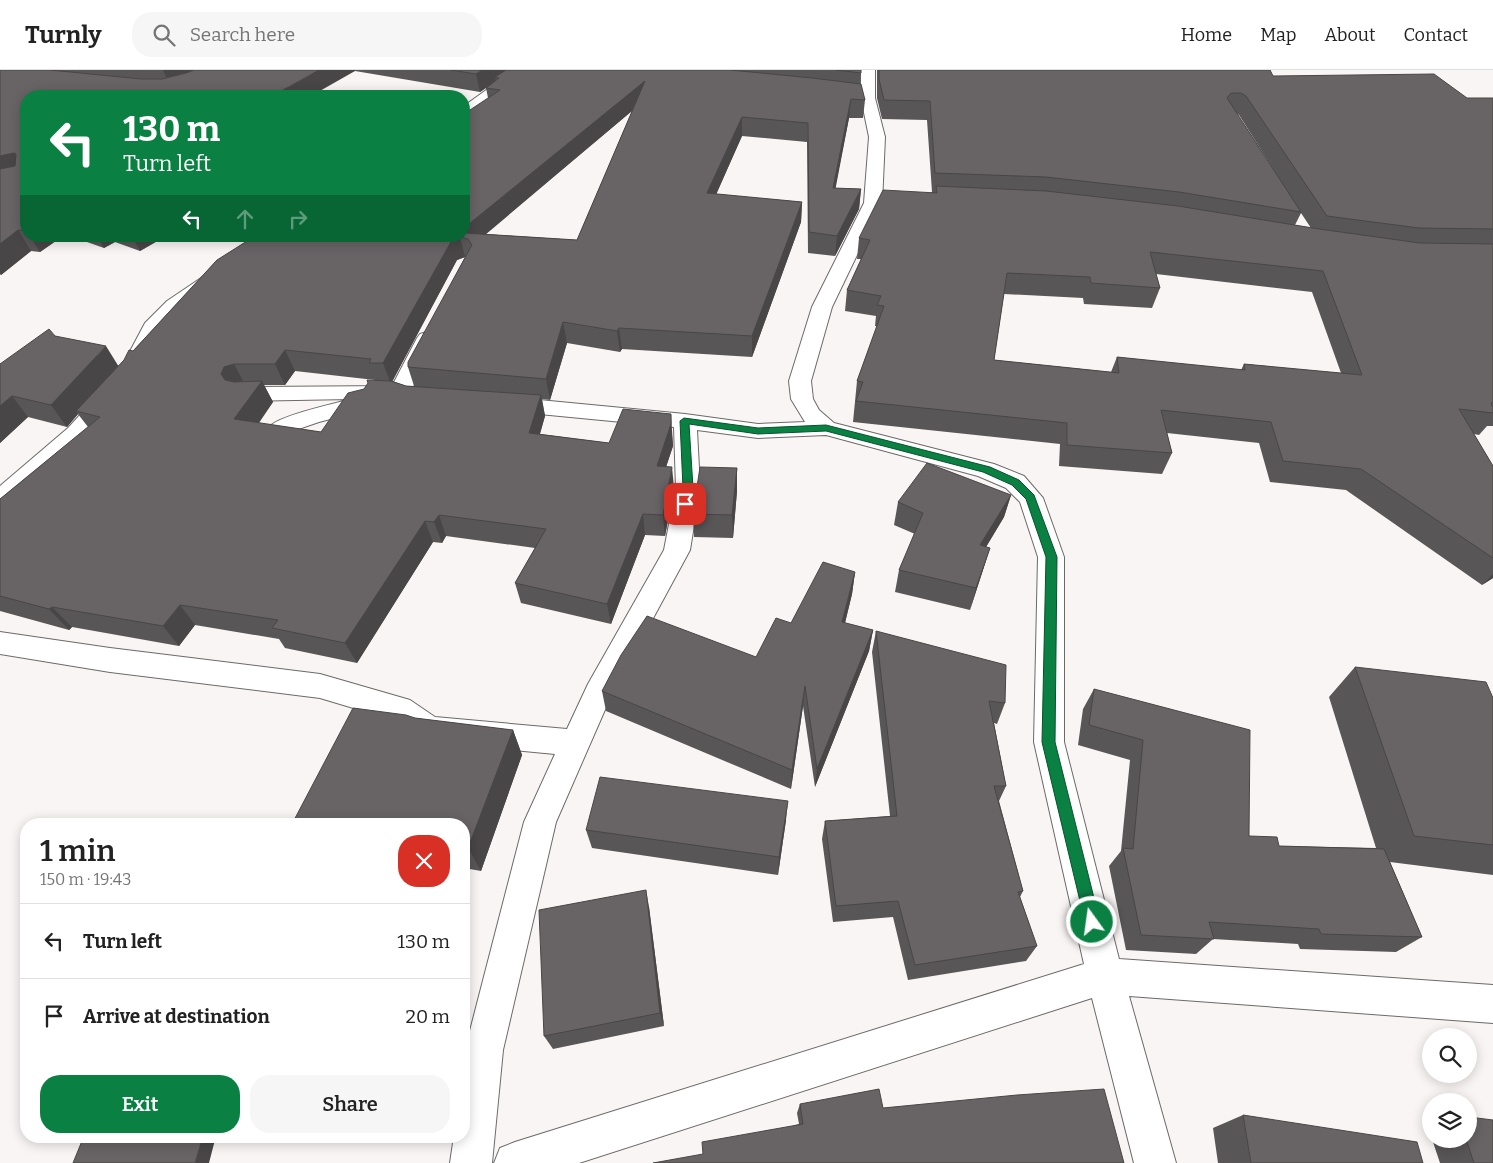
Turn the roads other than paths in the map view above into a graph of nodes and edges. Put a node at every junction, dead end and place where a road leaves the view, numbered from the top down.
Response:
1 (523, 70) edge
2 (868, 70) edge
3 (849, 96) edge
4 (868, 98) junction
5 (470, 109) edge
6 (231, 267) edge
7 (435, 324) edge
8 (402, 393) junction
9 (245, 394) edge
10 (424, 399) edge
11 (483, 403) edge
12 (684, 421) junction
13 (826, 428) junction
14 (278, 429) edge
15 (0, 500) edge
16 (0, 643) edge
17 (576, 743) junction
18 (1106, 976) junction
19 (1493, 1004) edge
20 (471, 1163) edge
21 (515, 1163) edge
22 (1155, 1163) edge

1 - 5 street
2 - 4 street
3 - 4 street
4 - 13 street
6 - 15 street
7 - 8 street
8 - 9 street
8 - 10 street
8 - 14 street
11 - 12 street
12 - 13 street
12 - 17 street
13 - 18 street
16 - 17 street
17 - 20 street
18 - 19 street
18 - 21 street
18 - 22 street

